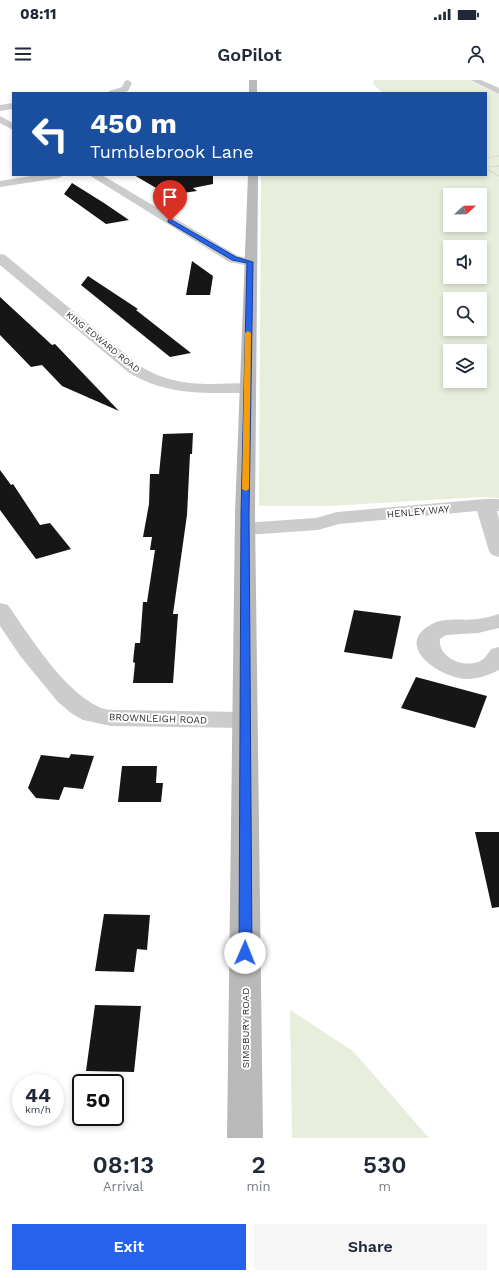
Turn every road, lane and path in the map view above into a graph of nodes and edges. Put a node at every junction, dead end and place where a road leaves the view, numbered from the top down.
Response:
1 (254, 80) edge
2 (474, 80) edge
3 (128, 83) dead end
4 (499, 91) edge
5 (115, 92) edge
6 (253, 92) edge
7 (12, 106) edge
8 (0, 108) edge
9 (0, 119) edge
10 (12, 126) edge
11 (499, 156) edge
12 (487, 158) edge
13 (499, 166) edge
14 (487, 168) edge
15 (487, 169) edge
16 (52, 176) edge
17 (96, 176) edge
18 (253, 176) edge
19 (499, 176) edge
20 (0, 184) edge
21 (0, 258) edge
22 (250, 262) junction
23 (247, 388) junction
24 (492, 505) edge
25 (245, 522) junction
26 (499, 551) edge
27 (0, 610) edge
28 (499, 621) edge
29 (499, 654) edge
30 (244, 720) junction
31 (245, 1138) edge

1 - 6 main road
2 - 4 street
3 - 5 street
7 - 8 street
9 - 10 street
11 - 12 path
13 - 14 path
15 - 19 path
16 - 20 street
17 - 22 street
18 - 22 main road, SIMSBURY ROAD
21 - 23 street, KING EDWARD ROAD
22 - 23 main road, SIMSBURY ROAD
23 - 25 main road, SIMSBURY ROAD
24 - 25 street, HENLEY WAY
24 - 26 street
25 - 30 main road, SIMSBURY ROAD
27 - 30 street, BROWNLEIGH ROAD
28 - 29 street
30 - 31 main road, SIMSBURY ROAD

